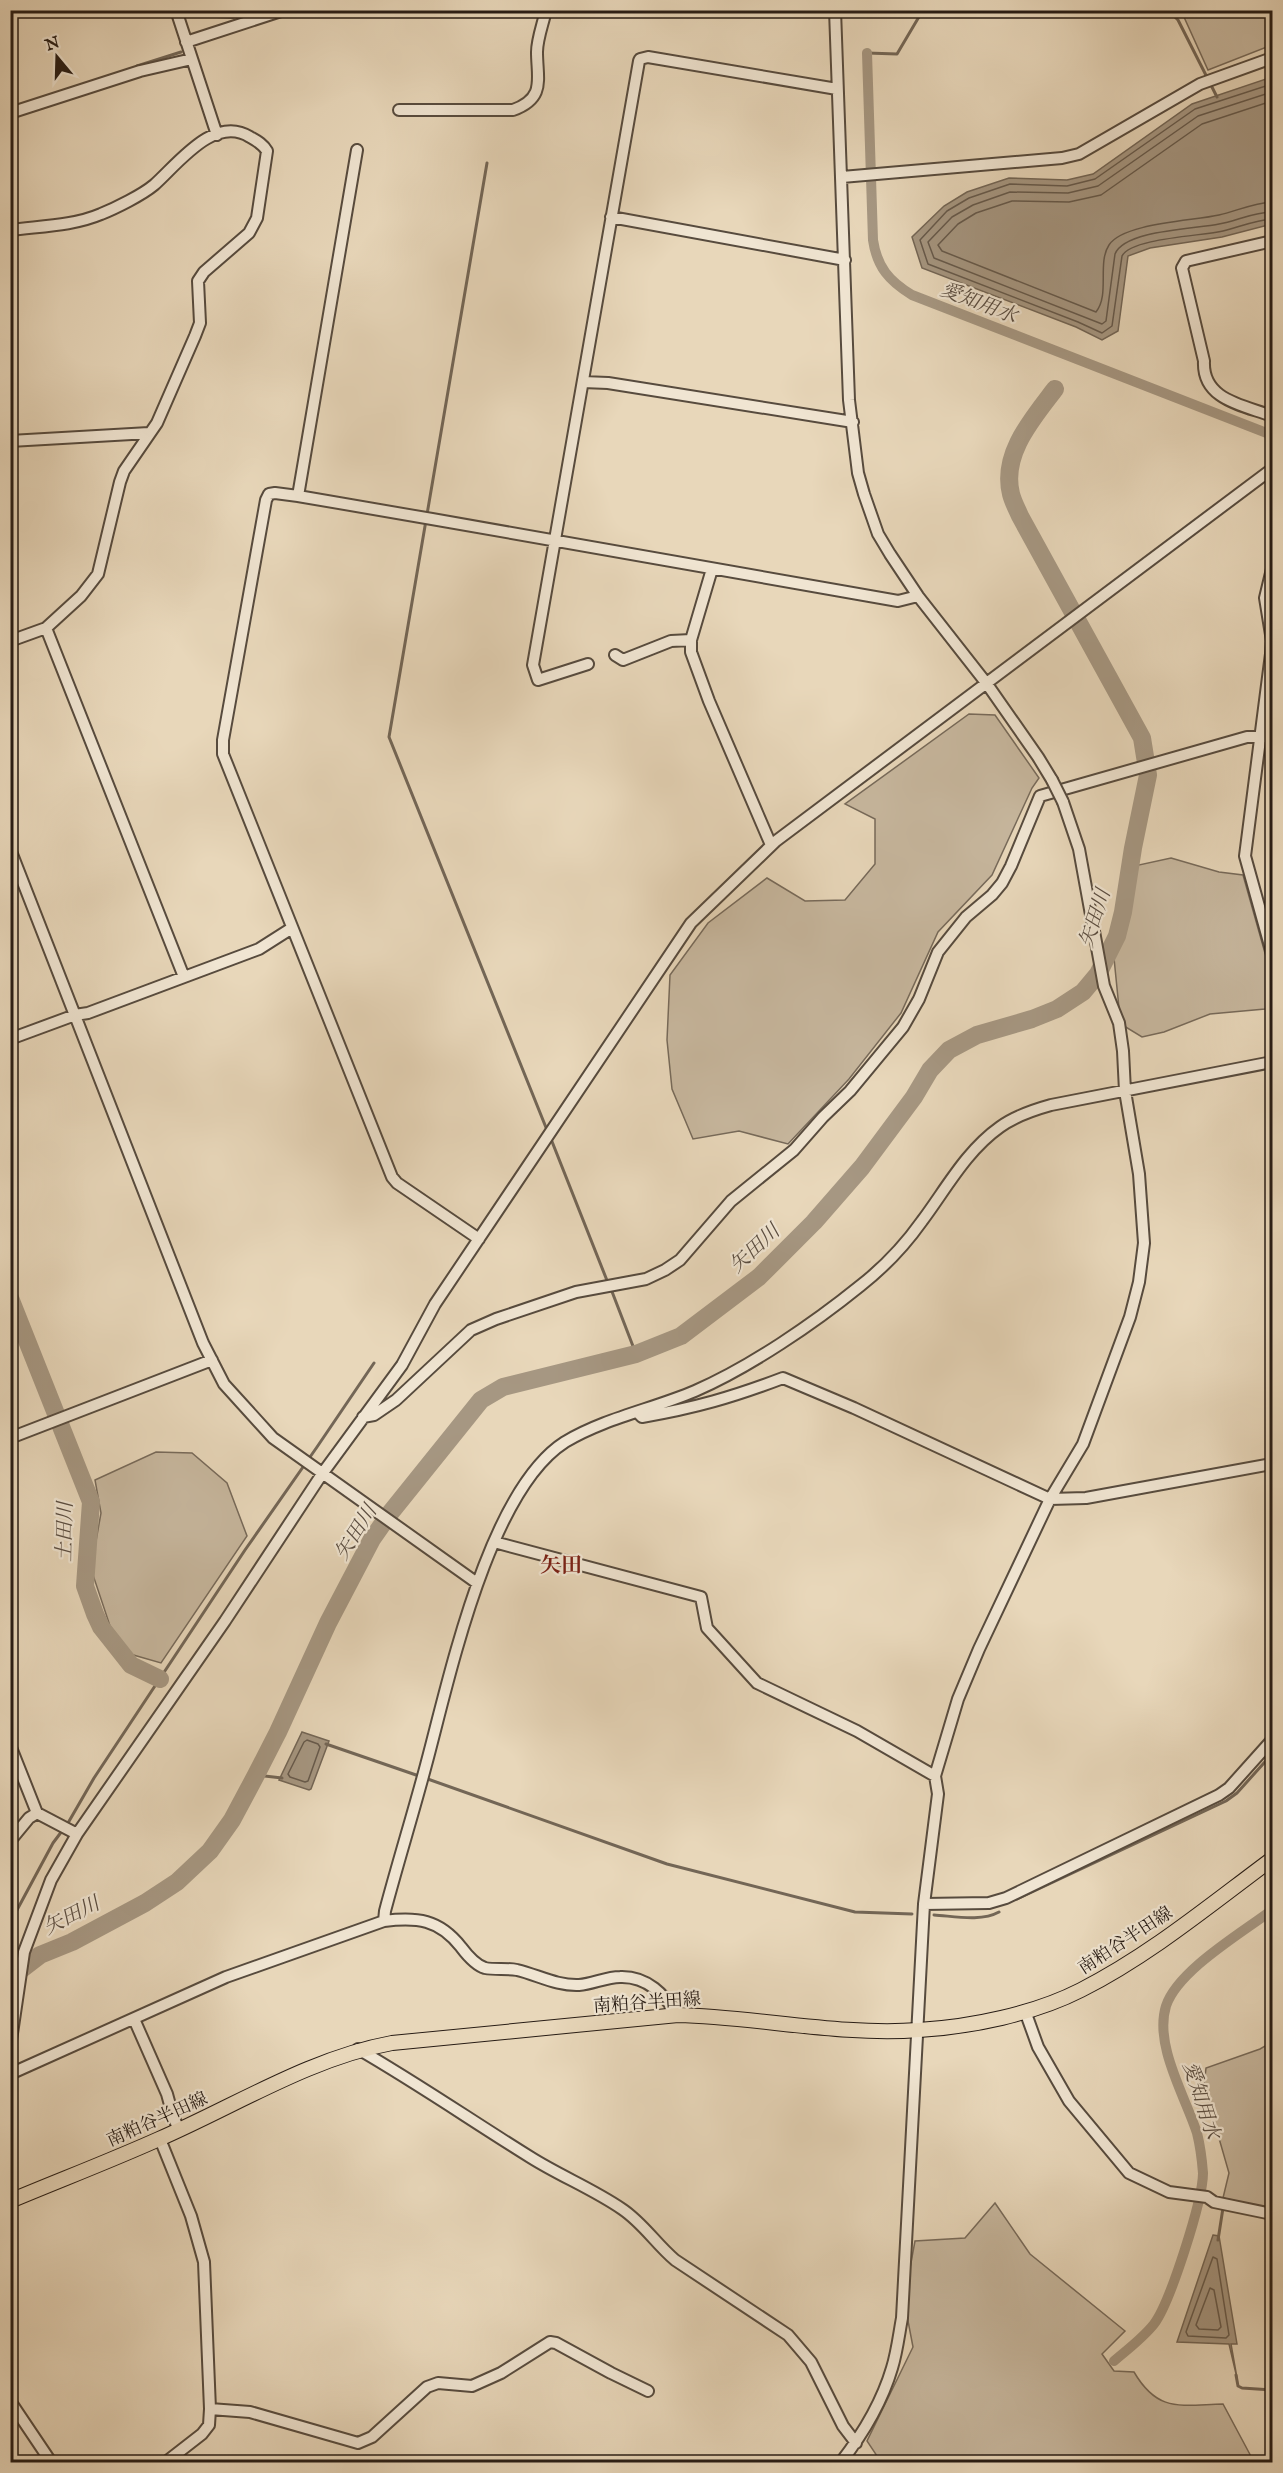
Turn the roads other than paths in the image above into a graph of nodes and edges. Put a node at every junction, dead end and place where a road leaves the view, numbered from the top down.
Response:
1 (176, 10) edge
2 (284, 10) edge
3 (546, 10) edge
4 (835, 10) edge
5 (186, 42) junction
6 (1272, 58) edge
7 (192, 59) junction
8 (837, 89) junction
9 (399, 111) dead end
10 (10, 113) edge
11 (217, 135) junction
12 (357, 150) dead end
13 (842, 177) junction
14 (611, 218) junction
15 (10, 230) edge
16 (1272, 241) edge
17 (845, 260) junction
18 (583, 382) junction
19 (1272, 416) edge
20 (853, 422) junction
21 (149, 433) junction
22 (10, 441) edge
23 (1272, 469) edge
24 (298, 496) junction
25 (554, 541) junction
26 (712, 569) junction
27 (1272, 569) edge
28 (918, 596) junction
29 (46, 628) junction
30 (691, 639) junction
31 (10, 641) edge
32 (615, 655) dead end
33 (588, 664) dead end
34 (987, 684) junction
35 (1267, 736) edge
36 (771, 845) junction
37 (10, 849) edge
38 (291, 928) junction
39 (1272, 952) edge
40 (184, 977) junction
41 (75, 1015) junction
42 (10, 1039) edge
43 (1272, 1062) edge
44 (1125, 1091) junction
45 (478, 1239) junction
46 (212, 1360) junction
47 (637, 1412) junction
48 (363, 1417) junction
49 (10, 1438) edge
50 (1272, 1464) edge
51 (322, 1474) junction
52 (1050, 1499) junction
53 (494, 1542) junction
54 (477, 1583) junction
55 (1272, 1740) edge
56 (10, 1745) edge
57 (935, 1776) junction
58 (37, 1813) junction
59 (77, 1834) junction
60 (10, 1841) edge
61 (1272, 1859) edge
62 (924, 1904) junction
63 (384, 1921) junction
64 (1025, 2010) junction
65 (678, 2015) junction
66 (134, 2019) junction
67 (918, 2031) junction
68 (10, 2047) edge
69 (358, 2049) junction
70 (10, 2074) edge
71 (179, 2130) junction
72 (160, 2139) junction
73 (10, 2200) edge
74 (1272, 2214) edge
75 (648, 2391) dead end
76 (10, 2401) edge
77 (210, 2409) junction
78 (856, 2443) junction
79 (51, 2463) edge
80 (166, 2463) edge
81 (841, 2463) edge

1 - 5 street
2 - 5 street
3 - 9 street
4 - 8 street
5 - 7 street
6 - 13 street
7 - 10 street
7 - 11 street
8 - 13 street
8 - 14 street
11 - 15 street
11 - 21 street
12 - 24 street
13 - 17 street
14 - 17 street
14 - 18 street
16 - 19 street
17 - 20 street
18 - 20 street
18 - 25 street
20 - 28 street
21 - 22 street
21 - 29 street
23 - 34 street
24 - 25 street
24 - 38 street
25 - 26 street
25 - 33 street
26 - 28 street
26 - 30 street
27 - 35 street
28 - 34 street
29 - 31 street
29 - 40 street
30 - 32 street
30 - 36 street
34 - 36 street
34 - 44 street, bridge
35 - 39 street
35 - 48 street
36 - 45 street
37 - 41 street
38 - 40 street
38 - 45 street
40 - 41 street
41 - 42 street
41 - 46 street
43 - 44 street
44 - 47 street
44 - 52 street
45 - 48 street
46 - 49 street
46 - 51 street
47 - 52 street
47 - 53 street
48 - 51 street
50 - 52 street
51 - 54 street
51 - 59 street
52 - 57 street
53 - 54 street
53 - 57 street
54 - 63 street
55 - 62 street
56 - 58 street
57 - 62 street
58 - 59 street
58 - 60 street
59 - 68 street
61 - 64 main road, 南粕谷半田線
62 - 67 street
63 - 65 street
63 - 66 street
64 - 67 main road, 南粕谷半田線
64 - 74 street
65 - 67 main road, 南粕谷半田線
65 - 69 main road, 南粕谷半田線
66 - 70 street
66 - 71 street
67 - 78 street
69 - 71 main road, 南粕谷半田線
69 - 78 street
71 - 72 main road, 南粕谷半田線
72 - 73 main road, 南粕谷半田線
72 - 77 street
75 - 77 street
76 - 79 street
77 - 80 street
78 - 81 street

